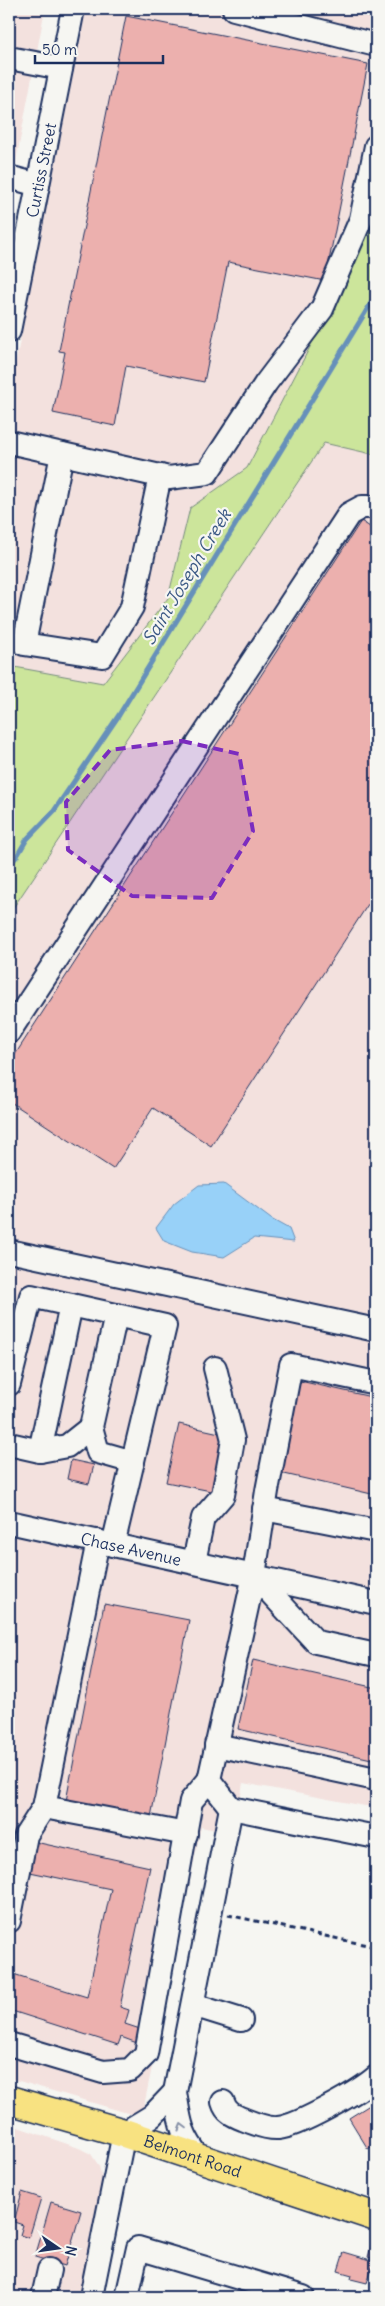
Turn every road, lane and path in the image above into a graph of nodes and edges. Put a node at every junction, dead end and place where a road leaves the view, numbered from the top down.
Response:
1 (73, 9) edge
2 (234, 9) edge
3 (376, 46) edge
4 (9, 58) edge
5 (61, 68) junction
6 (376, 146) edge
7 (9, 177) edge
8 (38, 184) junction
9 (9, 331) edge
10 (9, 442) edge
11 (62, 454) junction
12 (160, 476) junction
13 (376, 507) edge
14 (9, 1032) edge
15 (9, 1251) edge
16 (71, 1305) junction
17 (116, 1315) junction
18 (376, 1330) edge
19 (215, 1368) dead end
20 (376, 1383) edge
21 (9, 1384) edge
22 (91, 1426) junction
23 (9, 1444) edge
24 (40, 1451) junction
25 (133, 1462) junction
26 (264, 1509) junction
27 (9, 1522) edge
28 (376, 1531) edge
29 (106, 1543) junction
30 (194, 1562) junction
31 (254, 1575) junction
32 (376, 1603) edge
33 (376, 1654) edge
34 (216, 1746) junction
35 (209, 1780) junction
36 (376, 1780) edge
37 (44, 1807) junction
38 (230, 1808) junction
39 (186, 1834) junction
40 (376, 1837) edge
41 (211, 1911) junction
42 (9, 1921) edge
43 (376, 1947) edge
44 (193, 2005) junction
45 (241, 2020) dead end
46 (10, 2050) edge
47 (376, 2077) edge
48 (175, 2092) junction
49 (9, 2100) edge
50 (223, 2102) dead end
51 (124, 2133) junction
52 (200, 2158) junction
53 (376, 2217) edge
54 (48, 2270) dead end
55 (92, 2293) edge
56 (127, 2296) edge
57 (43, 2297) edge
58 (302, 2297) edge

1 - 5 street, Curtiss Street
2 - 3 street
4 - 5 street
5 - 8 street, Curtiss Street
6 - 12 street
7 - 8 street
8 - 9 street, Curtiss Street
10 - 11 street
11 - 12 street
11 - 12 street
13 - 14 street
15 - 18 street
16 - 17 street
16 - 21 street
16 - 24 street
17 - 22 street
17 - 25 street
19 - 30 street
20 - 26 street
22 - 24 street
22 - 25 street
23 - 24 street
25 - 29 street
26 - 28 street
26 - 31 street
27 - 29 street, Chase Avenue
29 - 30 street, Chase Avenue
29 - 37 street
30 - 31 street, Chase Avenue
31 - 32 street, Chase Avenue
31 - 33 street
31 - 34 street
34 - 35 street
34 - 36 street
35 - 38 street
35 - 39 street
37 - 39 street
37 - 42 street
38 - 40 street
38 - 41 street
39 - 46 street
41 - 43 path
41 - 44 street
44 - 45 street
44 - 48 street
47 - 50 street
48 - 51 street
52 -> 48 street
49 - 51 main road, Belmont Road
51 - 52 main road, Belmont Road
51 - 55 street
52 - 53 main road, Belmont Road
54 - 57 street
55 - 56 street
56 - 58 street

